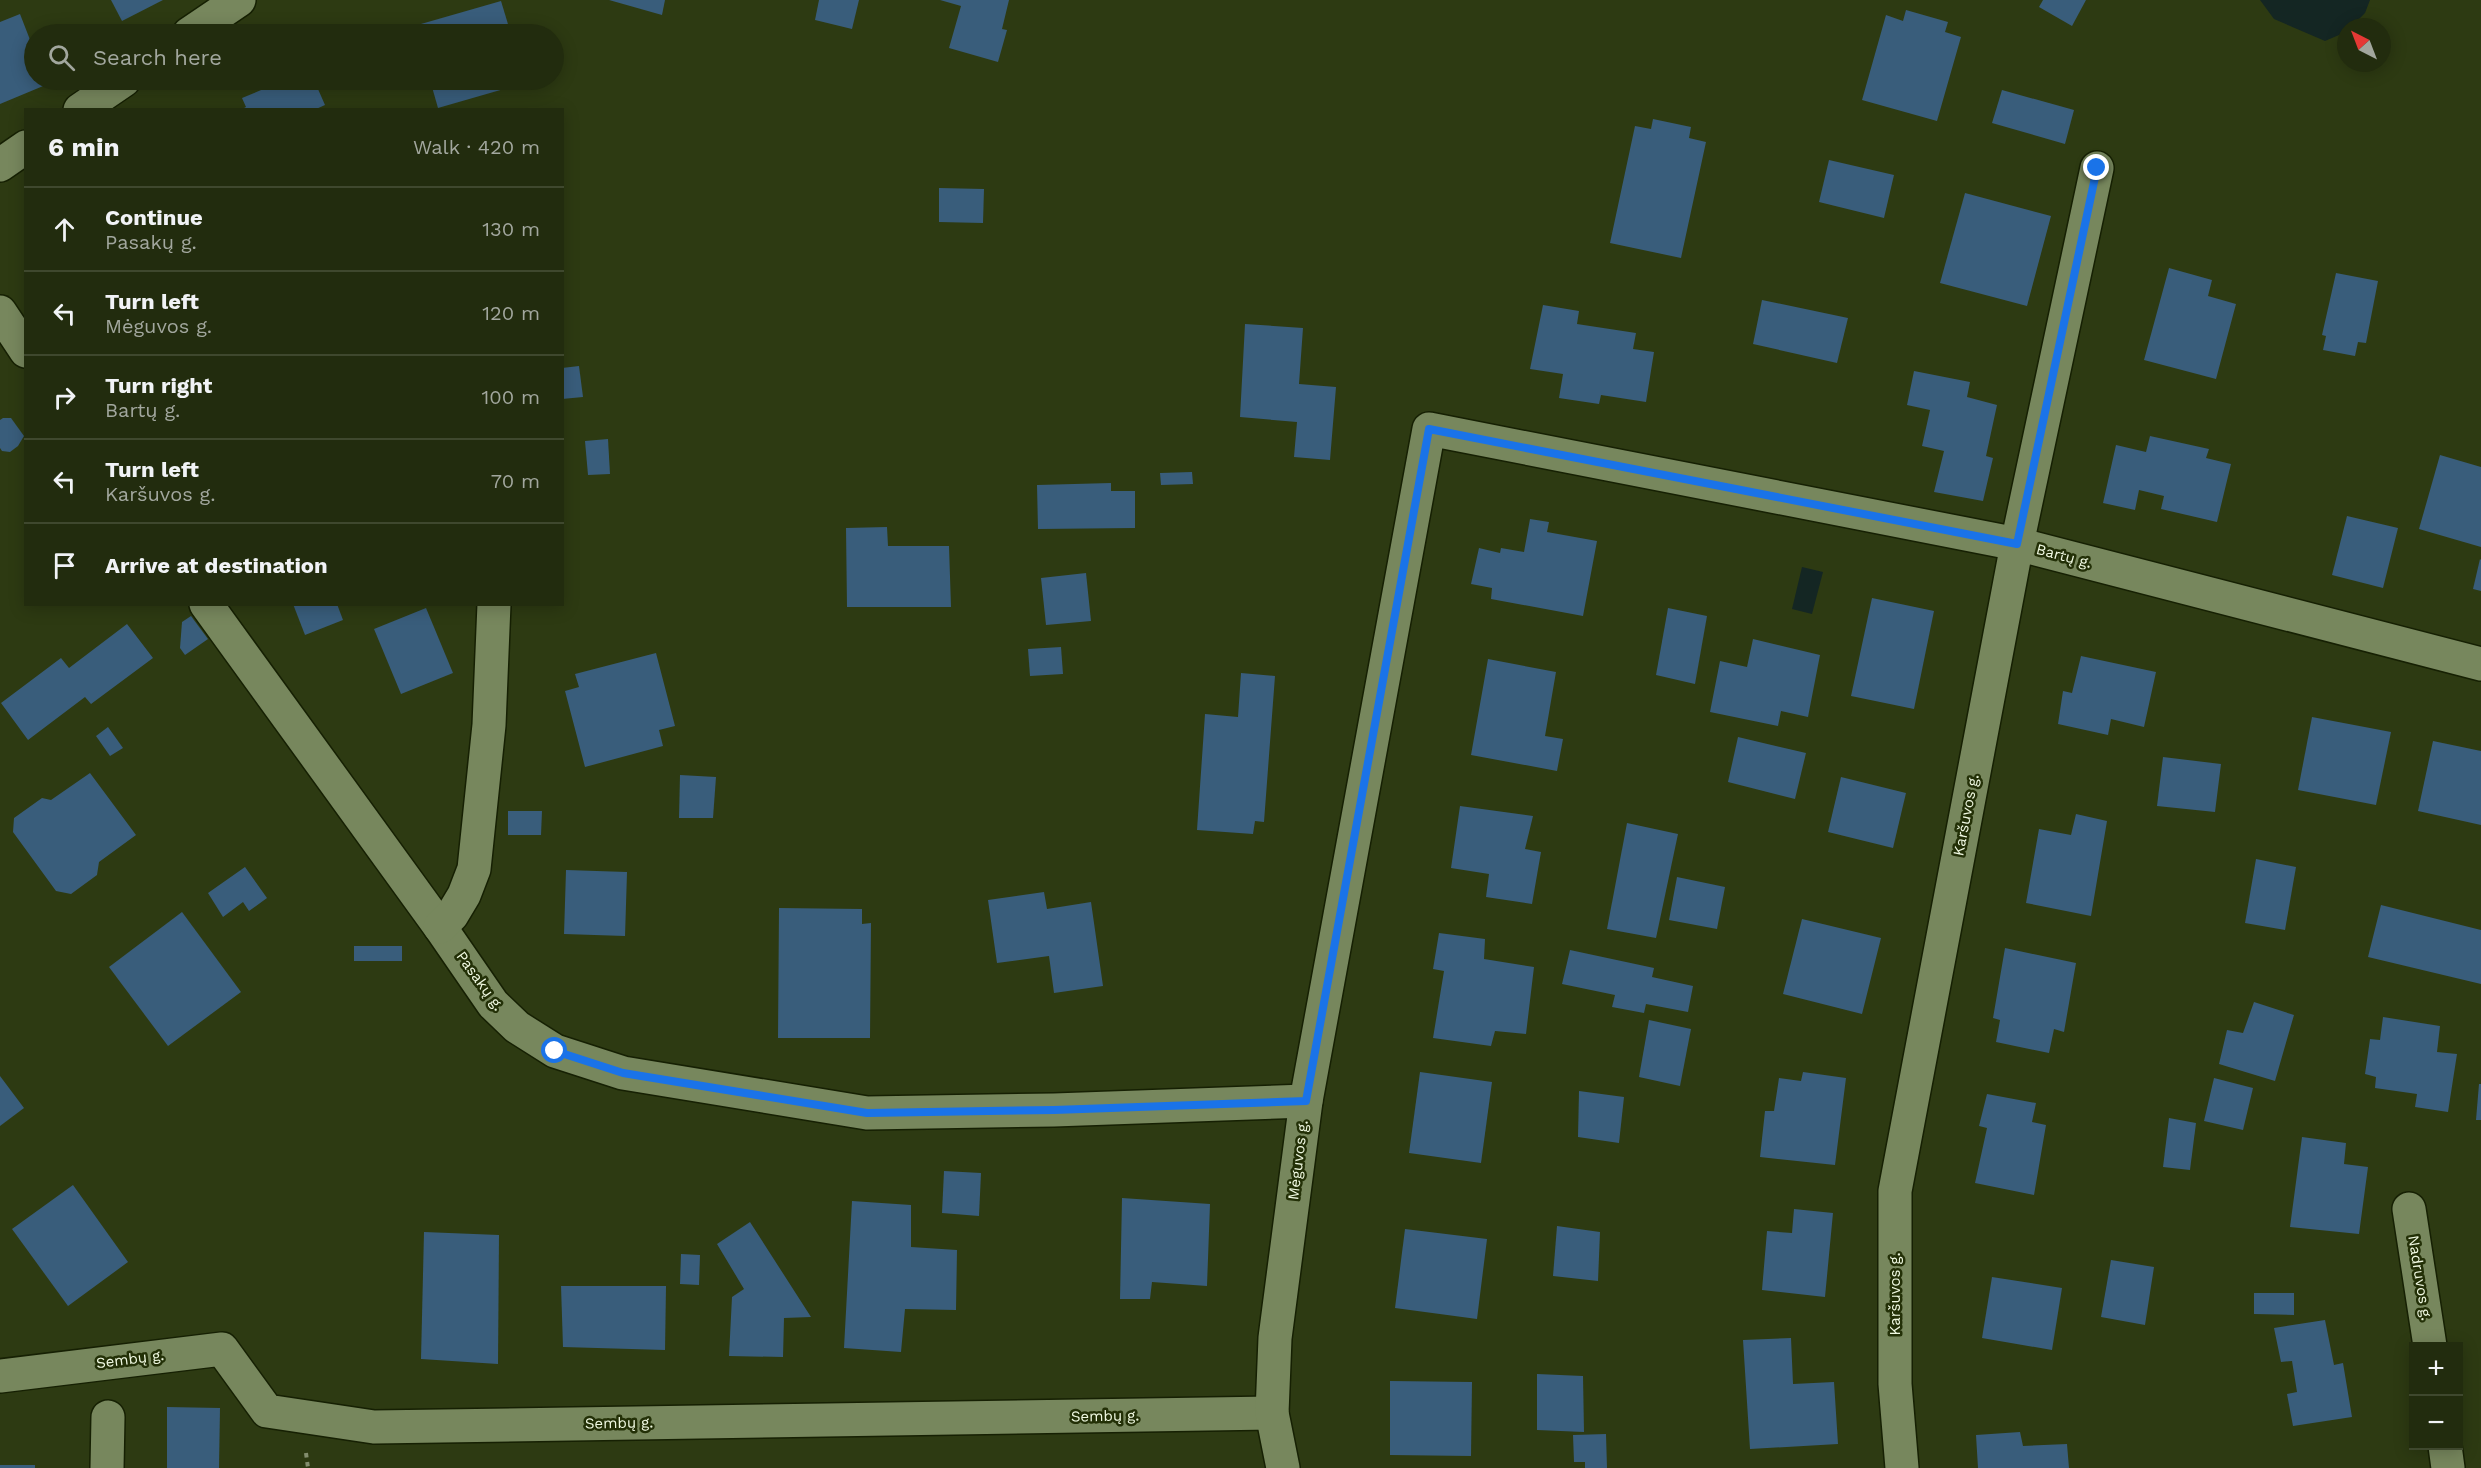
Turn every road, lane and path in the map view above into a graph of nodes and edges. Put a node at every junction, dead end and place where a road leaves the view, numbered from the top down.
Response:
1 (239, 0) edge
2 (204, 24) edge
3 (109, 90) edge
4 (83, 108) edge
5 (24, 148) edge
6 (0, 165) edge
7 (2097, 168) dead end
8 (0, 312) edge
9 (24, 348) edge
10 (1429, 429) joint
11 (2017, 544) junction
12 (207, 606) edge
13 (494, 606) edge
14 (2481, 664) edge
15 (440, 927) junction
16 (1306, 1101) junction
17 (2409, 1209) dead end
18 (2429, 1342) edge
19 (0, 1376) edge
20 (1272, 1413) junction
21 (108, 1417) dead end
22 (2446, 1450) edge
23 (107, 1468) edge
24 (1283, 1468) edge
25 (1902, 1468) edge
26 (2448, 1468) edge

1 - 2 street
3 - 4 street
5 - 6 street
7 - 11 street, Karšuvos g.
8 - 9 street
10 - 11 street, Bartų g.
10 - 16 street, Mėguvos g.
11 - 14 street, Bartų g.
11 - 25 street, Karšuvos g.
12 - 15 street, Pasakų g.
13 - 15 street
15 - 16 street, Pasakų g.
16 - 20 street, Mėguvos g.
17 - 18 street, Nadruvos g.
19 - 20 street, Sembų g.
20 - 24 street, Mėguvos g.
21 - 23 street
22 - 26 street

